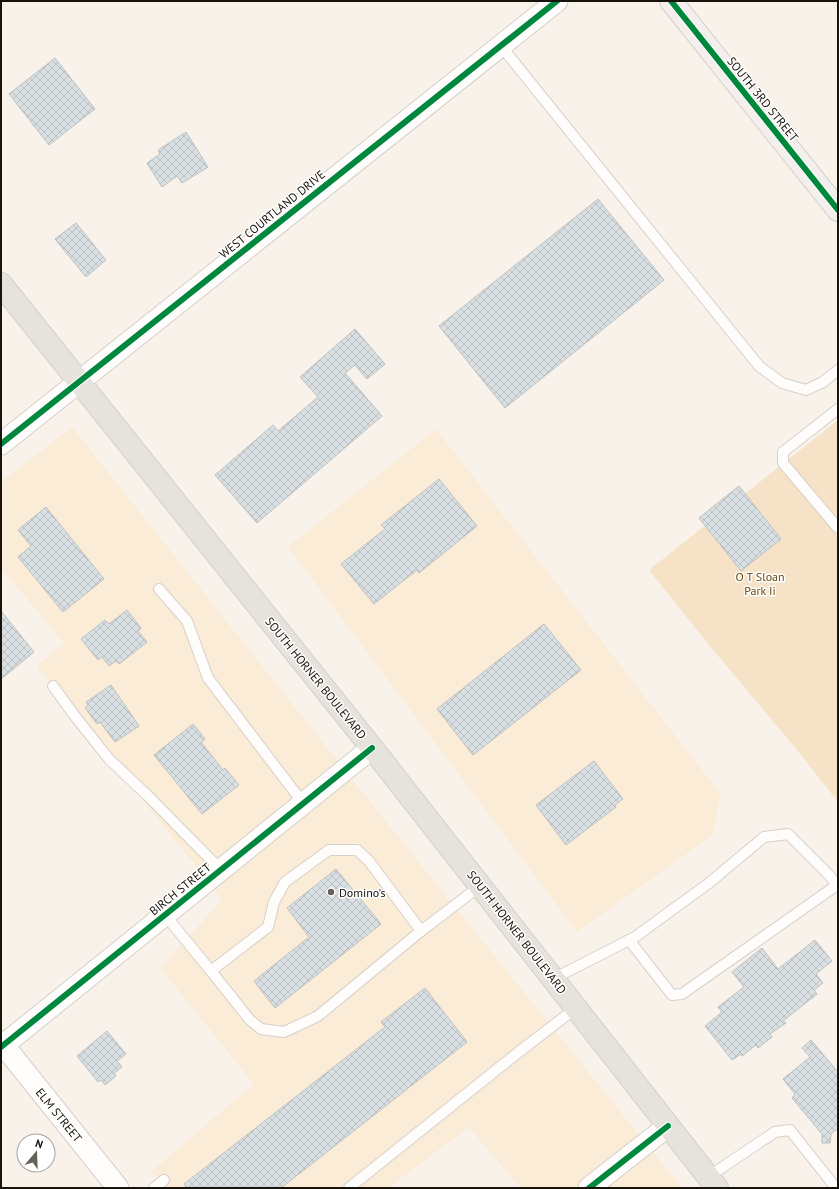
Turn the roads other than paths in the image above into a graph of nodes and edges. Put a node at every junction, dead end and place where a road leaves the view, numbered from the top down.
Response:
1 (557, 1) edge
2 (671, 1) edge
3 (501, 46) junction
4 (838, 210) edge
5 (1, 284) edge
6 (838, 370) edge
7 (80, 382) junction
8 (838, 409) edge
9 (1, 444) edge
10 (838, 528) edge
11 (159, 589) dead end
12 (53, 686) dead end
13 (372, 748) junction
14 (303, 803) junction
15 (220, 870) junction
16 (838, 885) edge
17 (480, 886) junction
18 (165, 915) junction
19 (421, 931) junction
20 (629, 940) junction
21 (211, 971) junction
22 (553, 979) junction
23 (576, 1008) junction
24 (2, 1045) edge
25 (668, 1126) junction
26 (164, 1180) dead end
27 (714, 1185) edge
28 (118, 1188) edge
29 (154, 1188) edge
30 (349, 1188) edge
31 (589, 1188) edge
32 (836, 1188) edge

1 - 3 street, WEST COURTLAND DRIVE
2 - 4 street, SOUTH 3RD STREET
3 - 6 lane
3 - 7 street, WEST COURTLAND DRIVE
5 - 7 main road, SOUTH HORNER BOULEVARD
7 - 9 street, WEST COURTLAND DRIVE
7 - 13 main road, SOUTH HORNER BOULEVARD
8 - 10 lane
11 - 14 lane
12 - 15 lane
13 - 14 street, BIRCH STREET
13 - 17 main road, SOUTH HORNER BOULEVARD
14 - 15 street, BIRCH STREET
15 - 18 street, BIRCH STREET
16 - 20 lane
16 - 20 lane
17 - 19 lane
17 - 22 main road, SOUTH HORNER BOULEVARD
18 - 21 lane
18 - 24 street, BIRCH STREET
19 - 21 lane
19 - 21 lane
20 - 22 lane
22 - 23 main road, SOUTH HORNER BOULEVARD
23 - 25 main road, SOUTH HORNER BOULEVARD
23 - 30 lane
24 - 28 street, ELM STREET
25 - 27 main road, SOUTH HORNER BOULEVARD
25 - 31 street
26 - 29 lane
27 - 32 lane

